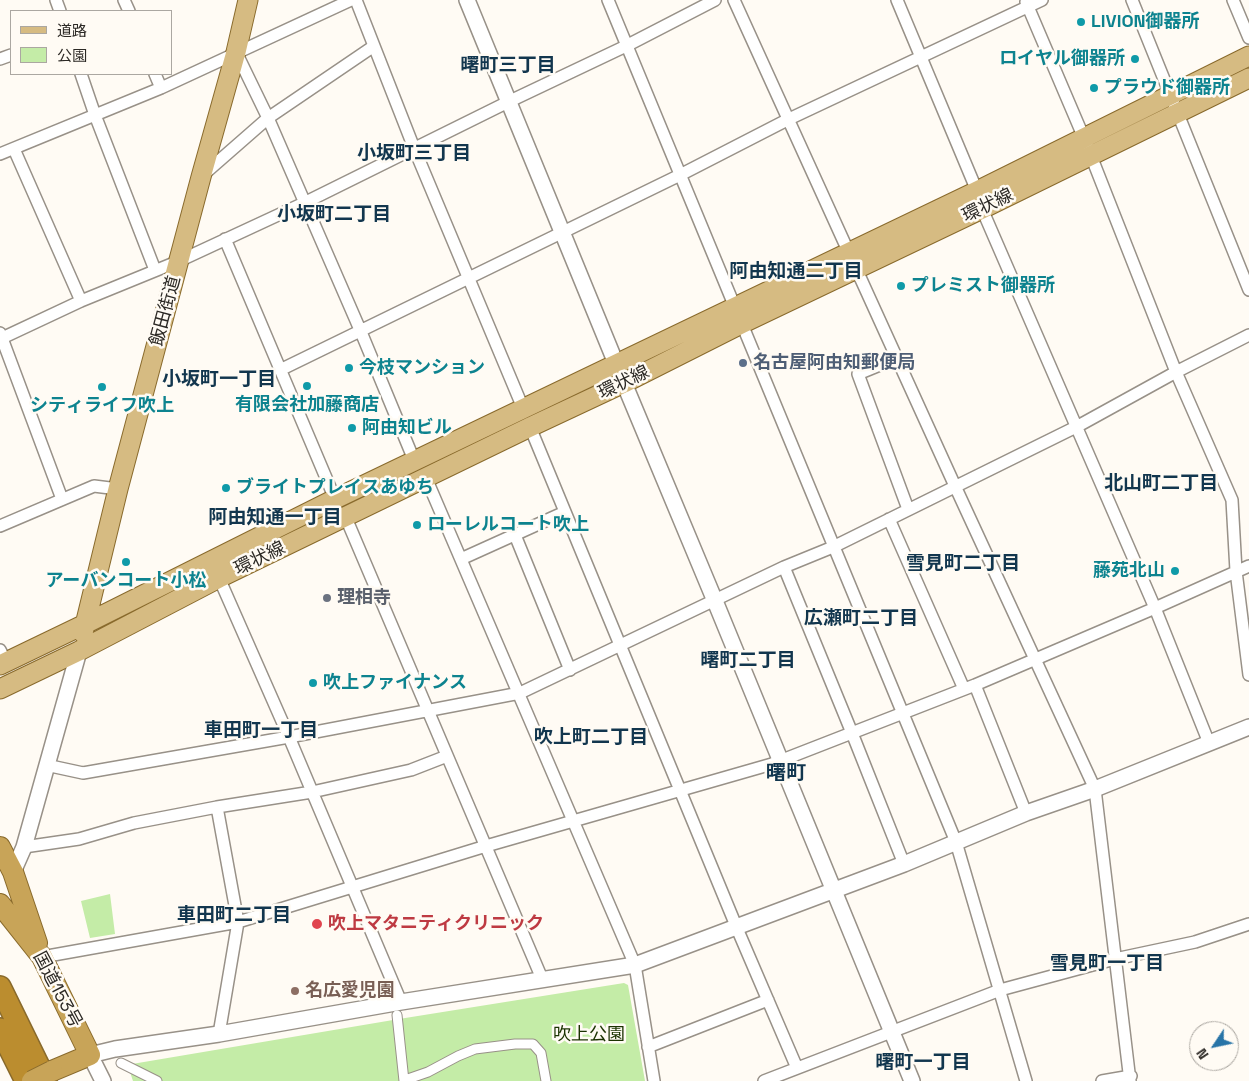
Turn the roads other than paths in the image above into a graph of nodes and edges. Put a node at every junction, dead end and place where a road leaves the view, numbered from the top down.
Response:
1 (248, 0) edge
2 (351, 0) edge
3 (356, 0) edge
4 (467, 0) edge
5 (608, 0) edge
6 (715, 0) edge
7 (734, 0) edge
8 (897, 0) edge
9 (1042, 0) edge
10 (1132, 0) edge
11 (1233, 0) edge
12 (1026, 3) edge
13 (1249, 38) edge
14 (374, 46) junction
15 (626, 46) junction
16 (236, 52) junction
17 (920, 56) junction
18 (1249, 56) edge
19 (81, 75) edge
20 (155, 75) edge
21 (1249, 78) edge
22 (161, 88) junction
23 (1171, 95) junction
24 (508, 102) junction
25 (1177, 114) junction
26 (95, 115) junction
27 (268, 118) junction
28 (789, 119) junction
29 (1087, 147) junction
30 (414, 148) junction
31 (14, 149) junction
32 (0, 154) edge
33 (680, 175) junction
34 (200, 177) junction
35 (977, 191) junction
36 (304, 203) junction
37 (982, 209) junction
38 (562, 232) junction
39 (225, 239) junction
40 (849, 252) junction
41 (179, 261) junction
42 (155, 270) junction
43 (858, 270) junction
44 (468, 278) junction
45 (1249, 290) edge
46 (81, 301) junction
47 (734, 306) junction
48 (741, 324) junction
49 (361, 332) junction
50 (1249, 335) edge
51 (1, 337) edge
52 (897, 358) junction
53 (616, 363) junction
54 (280, 370) junction
55 (1176, 372) junction
56 (624, 384) junction
57 (523, 408) junction
58 (1078, 426) junction
59 (530, 427) junction
60 (414, 460) junction
61 (426, 478) junction
62 (955, 486) junction
63 (118, 489) junction
64 (62, 499) junction
65 (335, 499) junction
66 (908, 510) junction
67 (565, 512) junction
68 (346, 518) junction
69 (889, 519) junction
70 (0, 526) edge
71 (514, 535) junction
72 (833, 547) junction
73 (462, 559) junction
74 (1249, 566) edge
75 (784, 567) junction
76 (1236, 571) junction
77 (219, 578) junction
78 (715, 601) junction
79 (1155, 608) junction
80 (85, 624) junction
81 (620, 646) junction
82 (79, 651) junction
83 (1036, 658) junction
84 (2, 659) edge
85 (570, 670) junction
86 (1249, 676) edge
87 (969, 687) junction
88 (0, 689) edge
89 (520, 693) junction
90 (429, 710) junction
91 (903, 712) junction
92 (1249, 727) edge
93 (852, 732) junction
94 (289, 737) junction
95 (1209, 743) junction
96 (447, 756) junction
97 (781, 761) junction
98 (46, 765) junction
99 (1095, 789) junction
100 (682, 791) junction
101 (312, 792) junction
102 (217, 807) junction
103 (1026, 813) junction
104 (574, 821) junction
105 (956, 842) junction
106 (486, 846) junction
107 (0, 847) edge
108 (24, 847) junction
109 (904, 864) junction
110 (13, 872) junction
111 (352, 887) junction
112 (833, 890) junction
113 (0, 904) edge
114 (238, 922) junction
115 (1249, 924) edge
116 (736, 926) junction
117 (42, 957) junction
118 (1115, 959) junction
119 (635, 965) junction
120 (543, 980) junction
121 (0, 986) edge
122 (1000, 990) junction
123 (768, 1000) junction
124 (399, 1009) junction
125 (0, 1029) edge
126 (892, 1032) junction
127 (219, 1034) junction
128 (648, 1047) junction
129 (90, 1055) junction
130 (121, 1063) dead end
131 (797, 1068) junction
132 (49, 1076) edge
133 (1130, 1079) edge
134 (405, 1080) edge
135 (26, 1081) edge
136 (32, 1081) edge
137 (103, 1081) edge
138 (158, 1081) edge
139 (546, 1081) edge
140 (654, 1081) edge
141 (764, 1081) edge
142 (912, 1081) edge
143 (1026, 1081) edge
144 (1102, 1081) edge

1 - 16 main road, 飯田街道
2 - 16 street
3 - 14 street
4 - 24 street
5 - 15 street
6 - 15 street
7 - 28 street
8 - 17 street
9 - 12 street
10 - 23 street
11 - 13 street
12 - 17 street
12 - 29 street
14 - 27 street
14 - 30 street
15 - 24 street
15 - 33 street
16 - 22 street
16 - 27 street
16 - 34 main road, 飯田街道
17 - 28 street
17 - 35 street
18 - 23 main road, 環状線
19 - 26 street
20 - 22 street
21 - 25 main road, 環状線
22 - 26 street
23 - 25 street
23 - 29 main road, 環状線
24 - 30 street
24 - 38 street
25 - 29 main road, 環状線
25 - 45 street
26 - 31 street
26 - 42 street
27 - 34 street
27 - 36 street
28 - 33 street
28 - 40 street
29 - 35 main road, 環状線
29 - 37 main road, 環状線
29 - 55 street
30 - 36 street
30 - 44 street
31 - 32 street
31 - 46 street
33 - 38 street
33 - 47 street
34 - 41 main road, 飯田街道
35 - 37 street
35 - 40 main road, 環状線
36 - 39 street
36 - 49 street
37 - 43 main road, 環状線
37 - 58 street
38 - 44 street
38 - 53 street
39 - 41 street
39 - 54 street
40 - 43 street
40 - 47 main road, 環状線
41 - 42 street
41 - 63 main road, 飯田街道
42 - 46 street
43 - 48 main road, 環状線
43 - 52 street
44 - 49 street
44 - 57 street
46 - 51 street
47 - 48 street
47 - 53 main road, 環状線
48 - 56 main road, 環状線
48 - 72 street
49 - 54 street
49 - 60 street
50 - 55 street
51 - 64 street
52 - 62 street
52 - 66 street
53 - 56 street
53 - 57 main road, 環状線
54 - 65 street
55 - 58 street
55 - 76 street
56 - 59 main road, 環状線
56 - 78 street
57 - 60 main road, 環状線
58 - 62 street
58 - 79 street
59 - 61 main road, 環状線
59 - 67 street
60 - 65 main road, 環状線
61 - 68 main road, 環状線
61 - 73 street
62 - 66 street
62 - 83 street
63 - 64 street
63 - 80 main road, 飯田街道
64 - 70 street
65 - 80 main road, 環状線
66 - 69 street
67 - 71 street
67 - 81 street
68 - 77 main road, 環状線
68 - 90 street
69 - 72 street
69 - 87 street
71 - 73 street
71 - 85 street
72 - 75 street
72 - 91 street
73 - 89 street
74 - 76 street
75 - 78 street
75 - 93 street
76 - 79 street
76 - 86 street
77 - 82 main road, 環状線
77 - 94 street
78 - 81 street
78 - 97 street
79 - 83 street
79 - 95 street
80 - 82 main road, 飯田街道
80 - 84 main road, 環状線
81 - 85 street
81 - 100 street
82 - 88 main road, 環状線
82 - 98 street
83 - 87 street
83 - 99 street
85 - 89 street
87 - 91 street
87 - 103 street
89 - 90 street
89 - 104 street
90 - 94 street
90 - 96 street
91 - 93 street
91 - 105 street
92 - 95 street
93 - 97 street
93 - 109 street
94 - 98 street
94 - 101 street
95 - 99 street
96 - 101 street
96 - 106 street
97 - 100 street
97 - 112 street
98 - 108 street
99 - 103 street
99 - 118 street
100 - 104 street
100 - 116 street
101 - 102 street
101 - 111 street
102 - 108 street
102 - 114 street
103 - 105 street
104 - 106 street
104 - 119 street
105 - 109 street
105 - 122 street
106 - 111 street
106 - 120 street
107 - 110 highway
108 - 110 street
109 - 112 street
110 - 117 highway
111 - 114 street
111 - 124 street
112 - 116 street
112 - 126 street
113 - 117 highway, 国道153号
114 - 117 street
114 - 127 street
115 - 118 street
116 - 119 street
116 - 123 street
117 - 129 highway, 国道153号
118 - 122 street
118 - 133 street
119 - 120 street
119 - 128 street
120 - 124 street
121 - 132 highway
122 - 126 street
122 - 143 street
123 - 128 street
123 - 131 street
124 - 127 street
124 - 134 street
125 - 135 highway
126 - 131 street
126 - 142 street
127 - 129 street
128 - 140 street
129 - 132 highway
129 - 137 street
130 - 138 street
131 - 141 street
132 - 136 highway, bridge
133 - 144 street
134 - 139 street

